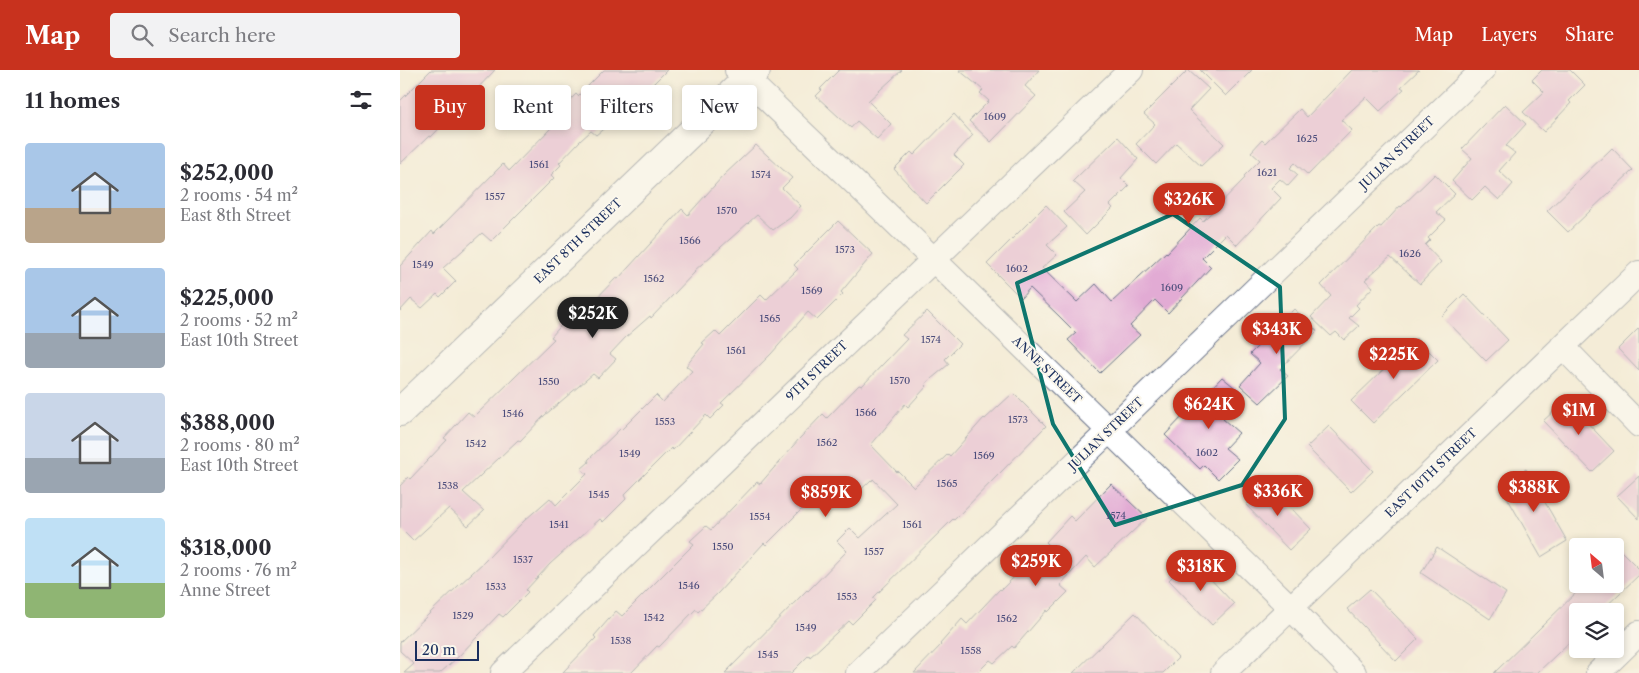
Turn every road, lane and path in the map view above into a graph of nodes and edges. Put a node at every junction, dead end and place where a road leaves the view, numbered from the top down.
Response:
1 (1131, 70) edge
2 (1483, 70) edge
3 (746, 73) edge
4 (933, 260) junction
5 (1639, 273) edge
6 (1562, 346) junction
7 (400, 412) edge
8 (1639, 425) edge
9 (1110, 431) junction
10 (1291, 608) junction
11 (1639, 633) edge
12 (503, 673) edge
13 (858, 673) edge
14 (1223, 673) edge
15 (1354, 673) edge
16 (1598, 673) edge

1 - 4 street, 9TH STREET
2 - 9 street, JULIAN STREET
3 - 4 street, ANNE STREET
3 - 7 street, EAST 8TH STREET
4 - 9 street, ANNE STREET
4 - 12 street, 9TH STREET
5 - 6 street, EAST 10TH STREET
6 - 8 street
6 - 10 street, EAST 10TH STREET
9 - 10 street, ANNE STREET
9 - 13 street, JULIAN STREET
10 - 14 street, EAST 10TH STREET
10 - 15 street, ANNE STREET
11 - 16 street

